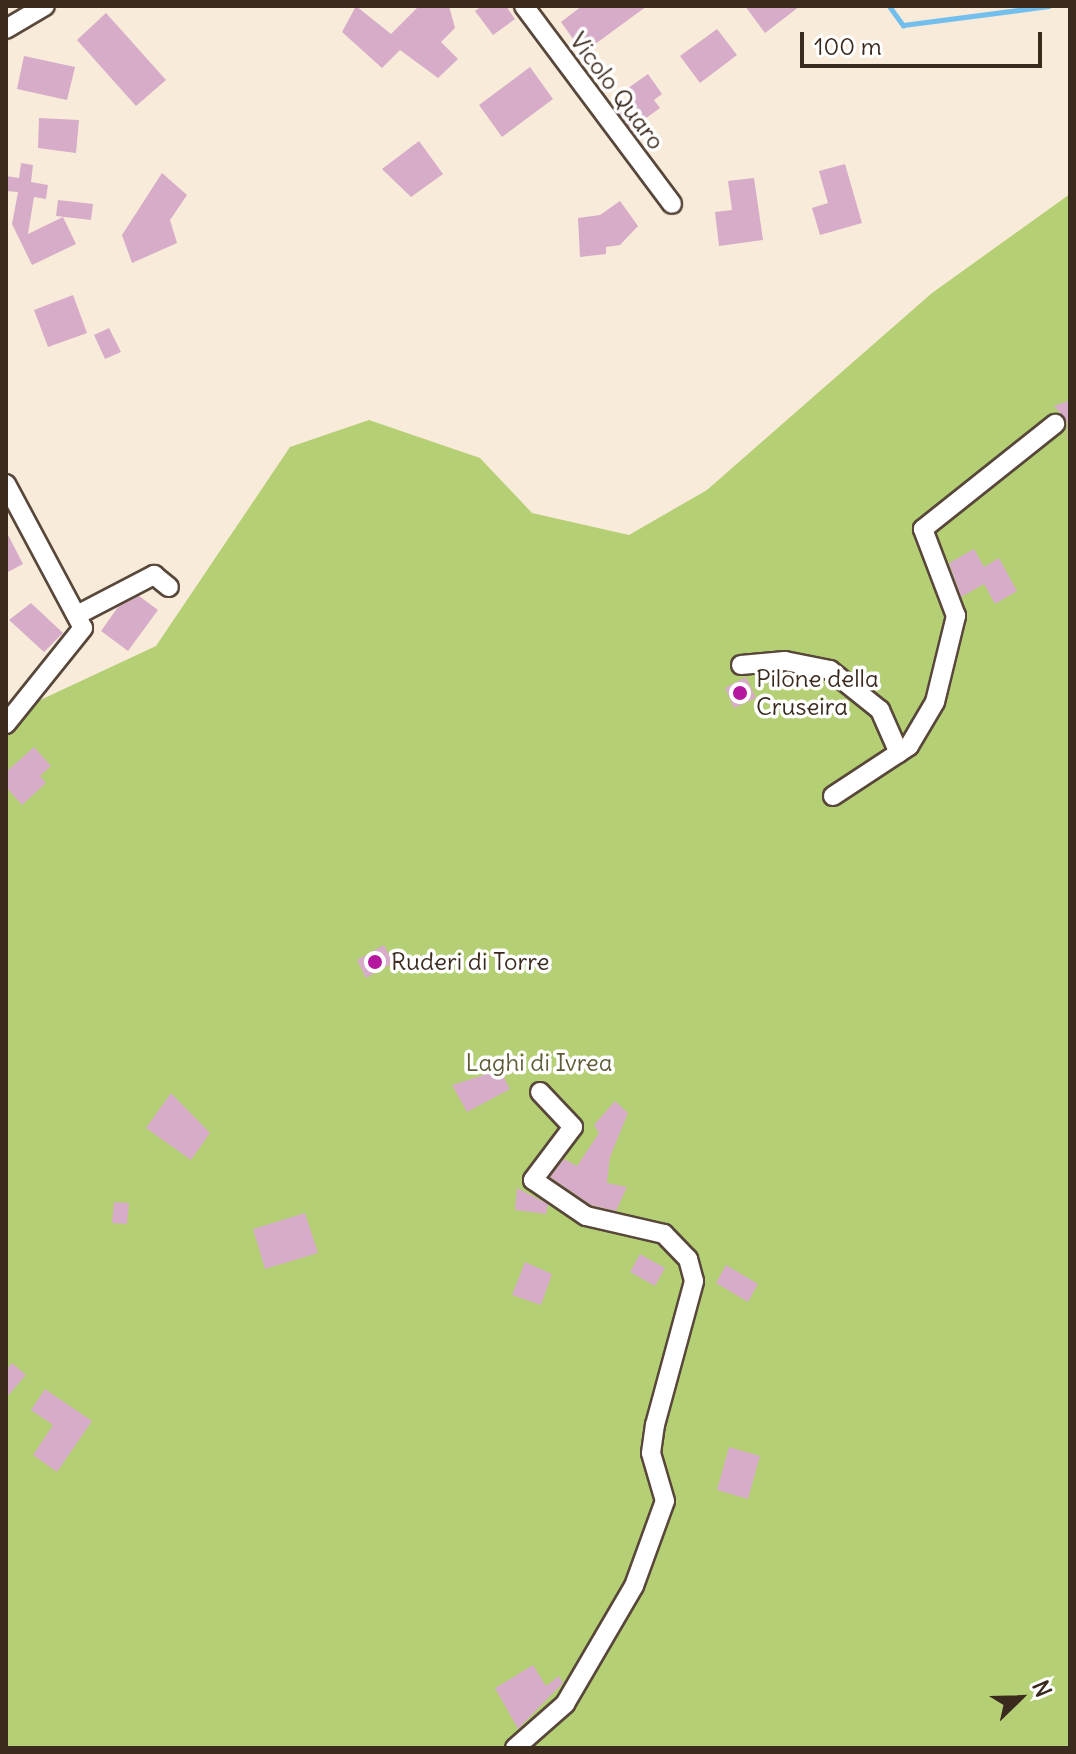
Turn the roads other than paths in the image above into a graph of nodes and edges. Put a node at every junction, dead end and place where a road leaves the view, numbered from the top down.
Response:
1 (45, 6) edge
2 (524, 6) edge
3 (6, 29) edge
4 (672, 204) dead end
5 (1055, 424) dead end
6 (6, 484) edge
7 (169, 587) dead end
8 (79, 614) junction
9 (741, 665) dead end
10 (6, 724) edge
11 (899, 753) junction
12 (833, 796) dead end
13 (540, 1092) dead end
14 (515, 1748) edge

1 - 3 street
2 - 4 street, Vicolo Quaro
5 - 11 street
6 - 8 street
7 - 8 street
8 - 10 street
9 - 11 street
11 - 12 street
13 - 14 street

